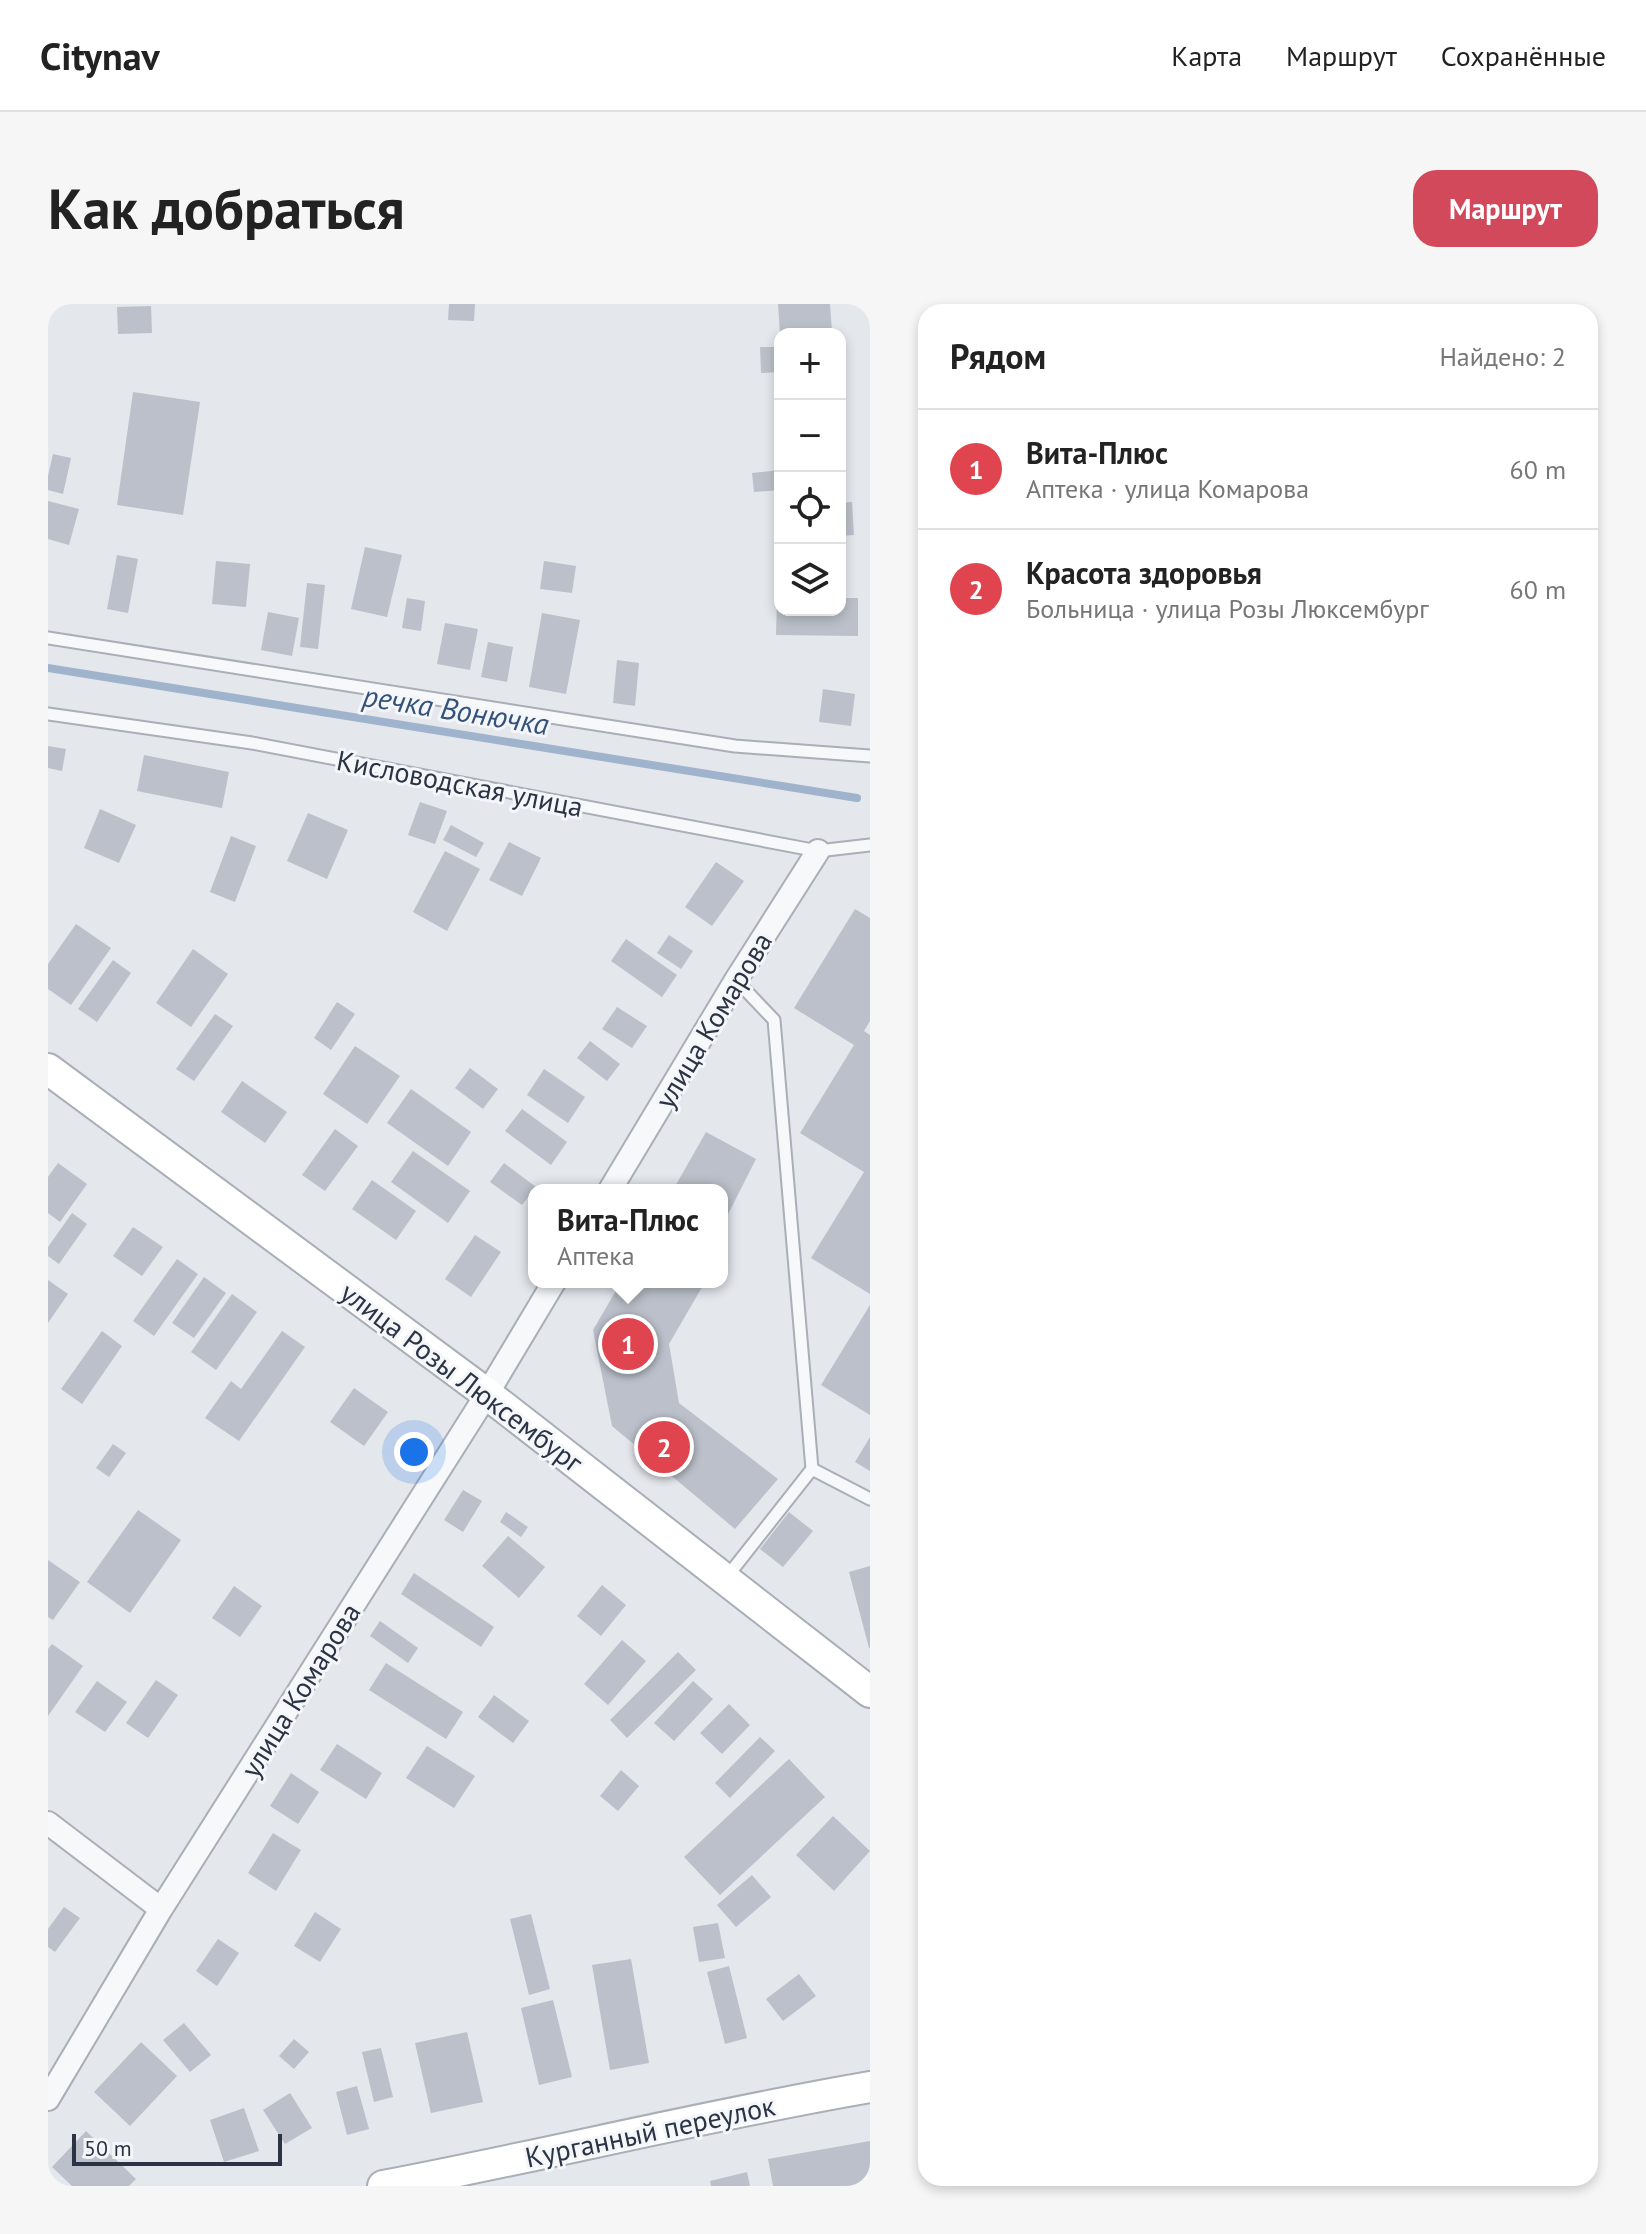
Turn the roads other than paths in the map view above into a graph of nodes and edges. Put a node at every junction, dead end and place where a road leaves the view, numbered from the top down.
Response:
1 (48, 638) edge
2 (48, 714) edge
3 (870, 756) edge
4 (870, 845) edge
5 (818, 851) junction
6 (736, 980) junction
7 (48, 1069) edge
8 (614, 1184) edge
9 (550, 1288) edge
10 (487, 1394) junction
11 (812, 1469) junction
12 (870, 1499) edge
13 (725, 1579) junction
14 (870, 1692) edge
15 (48, 1823) edge
16 (161, 1909) junction
17 (870, 2087) edge
18 (48, 2099) edge
19 (383, 2186) edge

1 - 3 lane
2 - 5 lane, Кисловодская улица
4 - 5 lane, Кисловодская улица
5 - 6 street, улица Комарова
6 - 8 street, улица Комарова
6 - 11 lane
7 - 10 street, улица Розы Люксембург
9 - 10 street, улица Комарова
10 - 13 street, улица Розы Люксембург
10 - 16 street, улица Комарова
11 - 12 lane
11 - 13 lane
13 - 14 street, улица Розы Люксембург
15 - 16 street
16 - 18 street, улица Комарова
17 - 19 street, Курганный переулок

